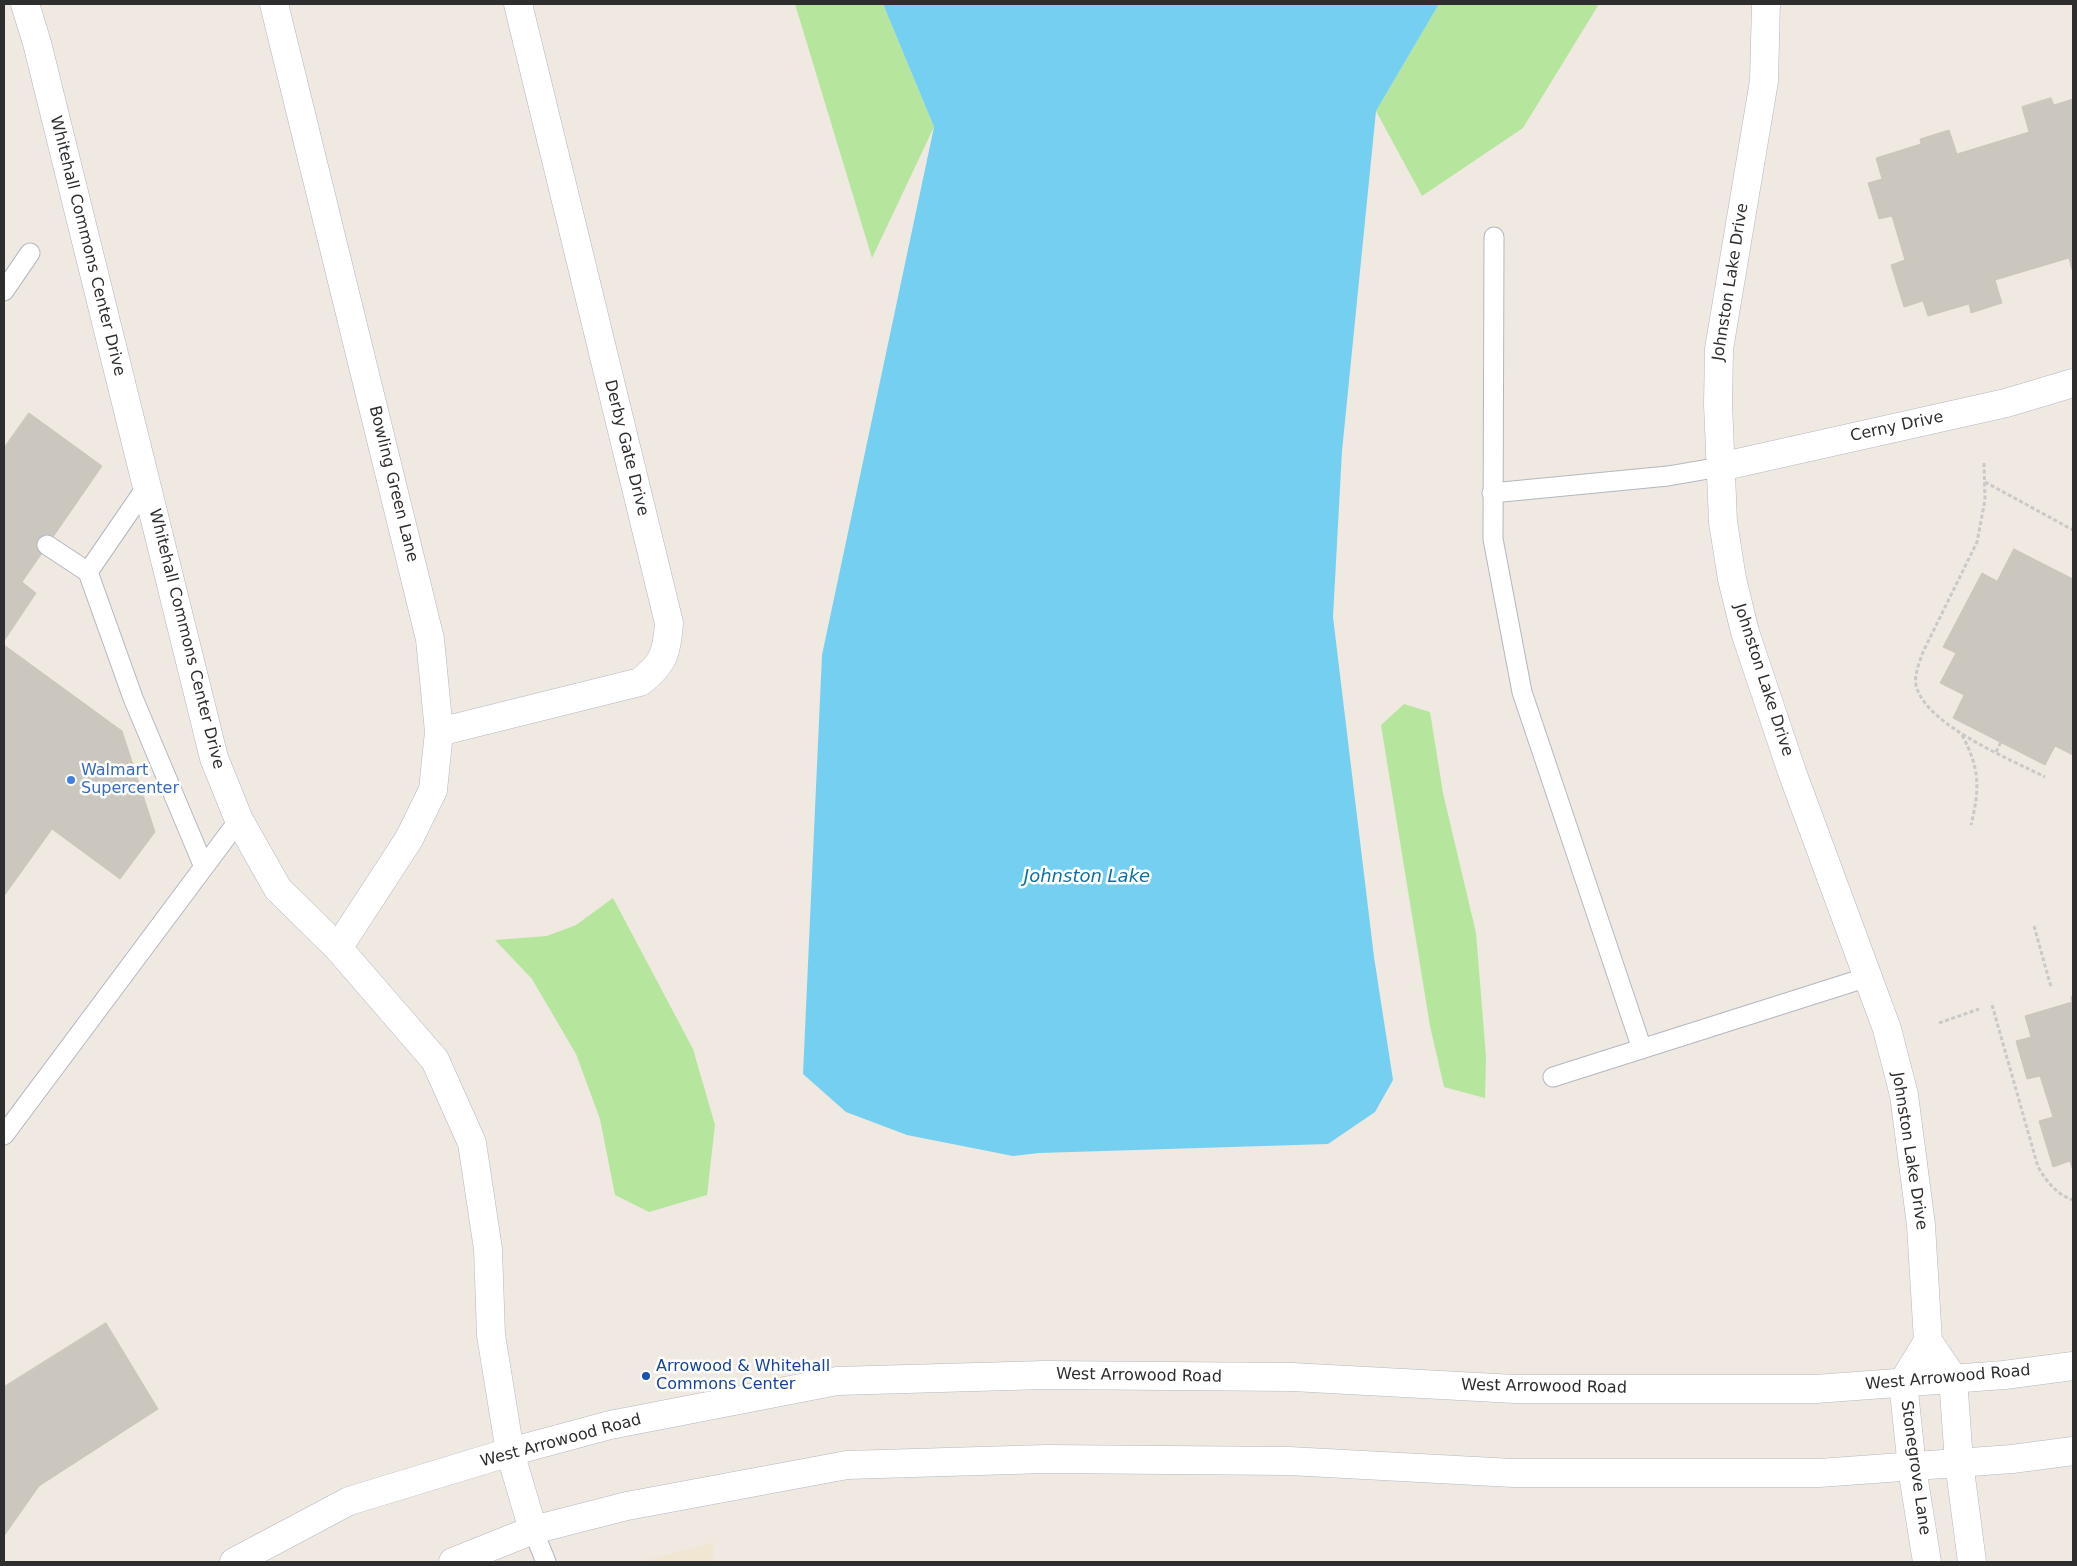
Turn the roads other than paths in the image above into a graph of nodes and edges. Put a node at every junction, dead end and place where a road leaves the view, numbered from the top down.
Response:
1 (25, 4) edge
2 (274, 4) edge
3 (518, 4) edge
4 (1766, 4) edge
5 (1494, 237) dead end
6 (30, 253) dead end
7 (4, 291) edge
8 (2073, 383) edge
9 (1720, 467) junction
10 (147, 486) junction
11 (1492, 492) junction
12 (47, 545) dead end
13 (88, 572) junction
14 (439, 732) junction
15 (239, 820) junction
16 (204, 868) junction
17 (338, 948) junction
18 (1868, 977) junction
19 (1642, 1049) junction
20 (1553, 1077) dead end
21 (4, 1135) edge
22 (1928, 1341) junction
23 (2073, 1366) edge
24 (1954, 1378) junction
25 (1903, 1382) junction
26 (2073, 1451) edge
27 (510, 1452) junction
28 (1959, 1462) junction
29 (1912, 1468) junction
30 (534, 1530) junction
31 (234, 1562) edge
32 (452, 1562) edge
33 (546, 1562) edge
34 (1927, 1562) edge
35 (1972, 1562) edge

1 - 10 street, Whitehall Commons Center Drive
2 - 14 street, Bowling Green Lane
3 - 14 street, Derby Gate Drive
4 - 9 street, Johnston Lake Drive
5 - 11 lane
6 - 7 lane
8 - 9 street, Cerny Drive
9 - 11 lane
9 - 18 street, Johnston Lake Drive
10 - 13 lane
10 - 15 street, Whitehall Commons Center Drive
11 - 19 lane
12 - 13 lane
13 - 16 lane
14 - 17 street, Bowling Green Lane
15 - 16 lane
15 - 17 street, Whitehall Commons Center Drive
16 - 21 lane
17 - 27 street, Whitehall Commons Center Drive
18 - 19 lane
18 - 22 street, Johnston Lake Drive
19 - 20 lane
22 - 24 street
22 - 25 street, Stonegrove Lane
23 - 24 street, West Arrowood Road
24 - 25 street, West Arrowood Road
24 - 28 street
25 - 27 street, West Arrowood Road
25 - 29 street, Stonegrove Lane
26 - 28 street
27 - 30 street, Whitehall Commons Center Drive
27 - 31 street, West Arrowood Road
28 - 29 street
28 - 35 street
29 - 30 street
29 - 34 street, Stonegrove Lane
30 - 32 street
30 - 33 lane

